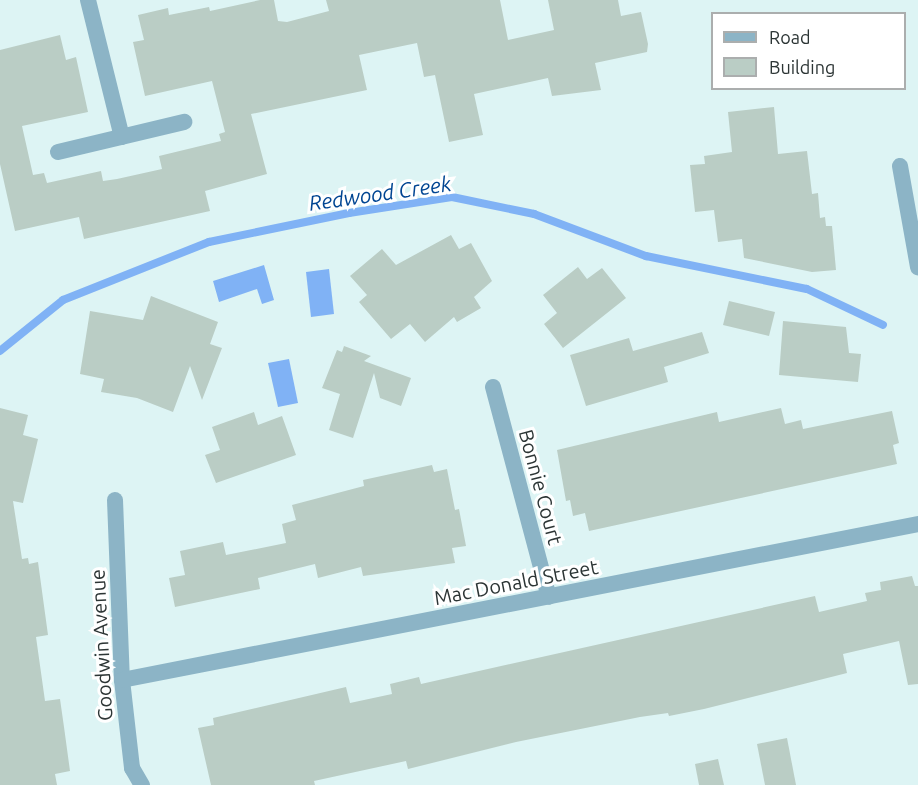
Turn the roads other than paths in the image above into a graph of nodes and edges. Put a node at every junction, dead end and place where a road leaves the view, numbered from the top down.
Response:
1 (88, 0) edge
2 (184, 122) dead end
3 (122, 137) junction
4 (58, 152) dead end
5 (900, 166) dead end
6 (918, 267) edge
7 (493, 387) dead end
8 (115, 500) dead end
9 (918, 524) edge
10 (549, 597) junction
11 (122, 680) junction
12 (142, 785) edge

1 - 3 street
2 - 3 street
3 - 4 street
5 - 6 street
7 - 10 street, Bonnie Court
8 - 11 street, Goodwin Avenue
9 - 10 street, Mac Donald Street
10 - 11 street, Mac Donald Street
11 - 12 street, Goodwin Avenue

